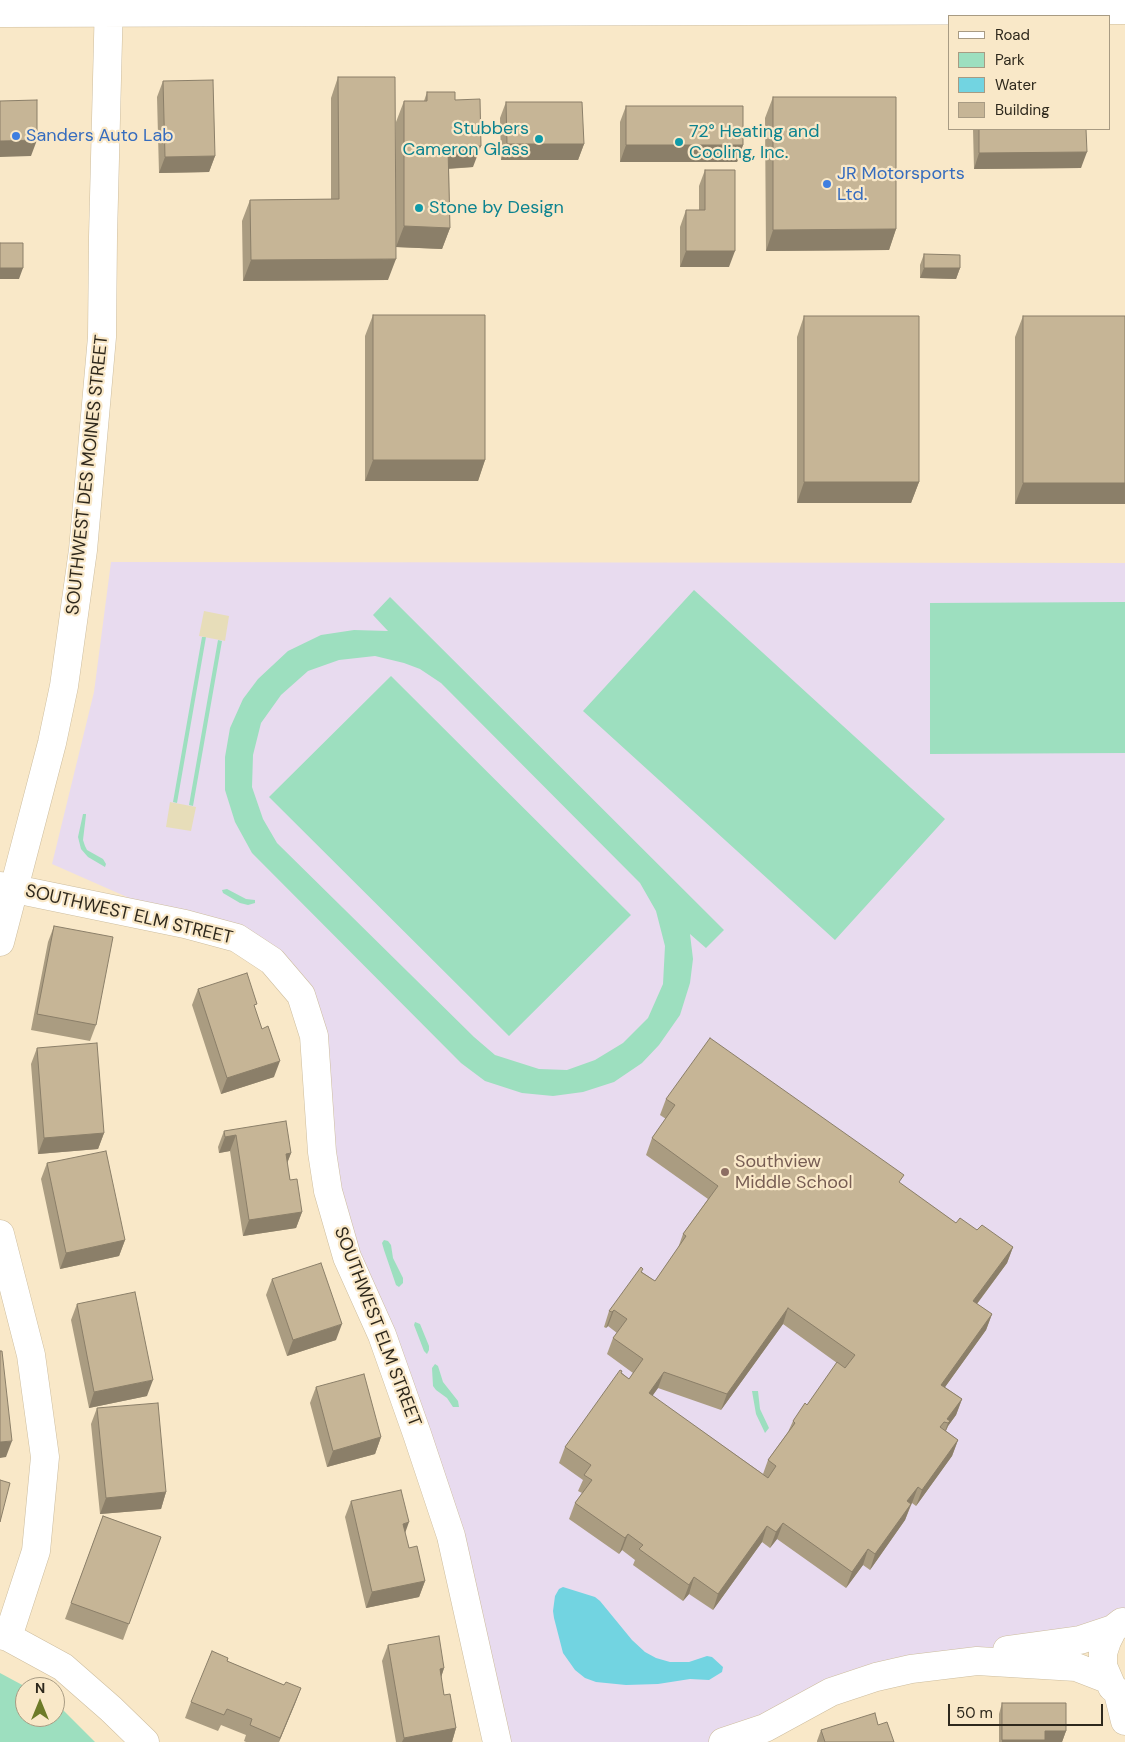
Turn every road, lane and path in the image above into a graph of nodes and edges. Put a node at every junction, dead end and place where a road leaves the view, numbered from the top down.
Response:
1 (1006, 5) edge
2 (109, 6) edge
3 (417, 6) edge
4 (1125, 10) edge
5 (0, 13) edge
6 (7, 887) edge
7 (0, 942) edge
8 (0, 1234) edge
9 (1119, 1625) edge
10 (4, 1636) edge
11 (976, 1661) junction
12 (1117, 1690) edge
13 (1125, 1721) edge
14 (768, 1735) edge
15 (145, 1742) edge
16 (497, 1742) edge
17 (723, 1742) edge

1 - 3 street
1 - 4 street
2 - 3 street
2 - 5 street
2 - 6 street, SOUTHWEST DES MOINES STREET
6 - 7 street, SOUTHWEST DES MOINES STREET
6 - 16 street, SOUTHWEST ELM STREET
8 - 10 street
9 - 11 street
9 - 12 street
10 - 15 street
11 - 12 street
11 - 14 street
12 - 13 street
14 - 17 street

